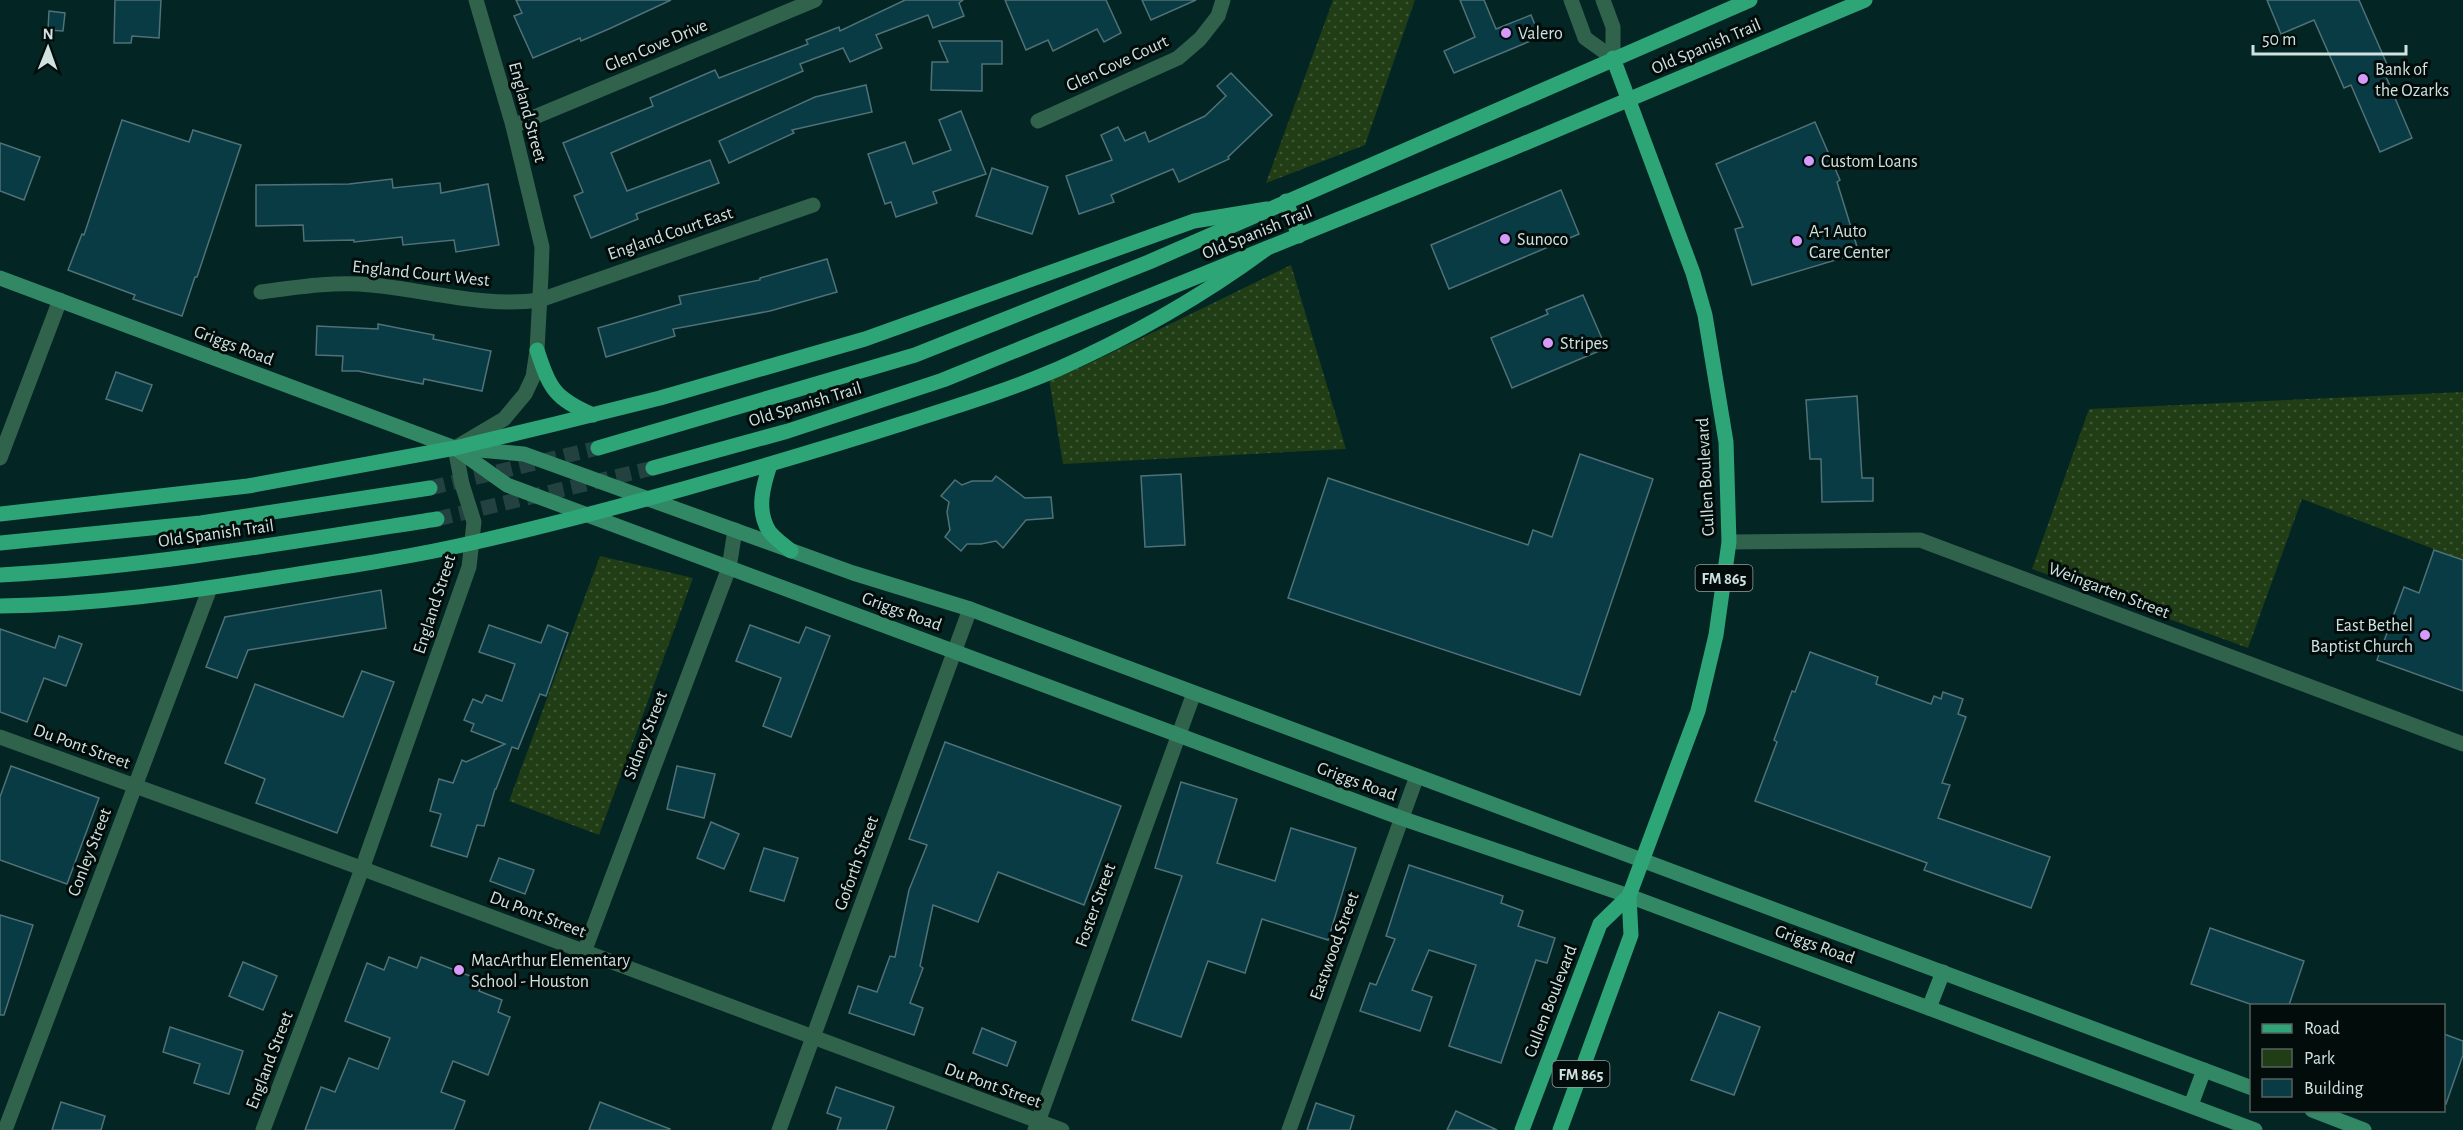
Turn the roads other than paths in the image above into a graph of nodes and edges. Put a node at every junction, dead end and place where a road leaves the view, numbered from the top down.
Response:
1 (476, 0) edge
2 (815, 0) edge
3 (1223, 0) edge
4 (1571, 0) edge
5 (1603, 0) edge
6 (1750, 0) edge
7 (1865, 0) edge
8 (1613, 58) junction
9 (1628, 101) junction
10 (1038, 121) dead end
11 (513, 126) junction
12 (1286, 201) junction
13 (813, 205) dead end
14 (1267, 209) junction
15 (1299, 236) junction
16 (1266, 249) junction
17 (0, 278) edge
18 (261, 292) dead end
19 (60, 300) junction
20 (540, 300) junction
21 (537, 350) junction
22 (593, 415) junction
23 (455, 448) junction
24 (598, 448) tunnel mouth
25 (0, 458) edge
26 (770, 465) junction
27 (653, 468) tunnel mouth
28 (430, 488) tunnel mouth
29 (648, 498) junction
30 (0, 514) edge
31 (589, 515) junction
32 (437, 519) tunnel mouth
33 (735, 530) junction
34 (1729, 542) junction
35 (0, 543) edge
36 (472, 543) junction
37 (790, 551) junction
38 (729, 568) junction
39 (0, 575) edge
40 (210, 588) junction
41 (0, 606) edge
42 (970, 609) junction
43 (954, 652) junction
44 (1194, 693) junction
45 (1178, 735) junction
46 (0, 737) edge
47 (2463, 744) edge
48 (1417, 776) junction
49 (135, 786) junction
50 (1401, 818) junction
51 (1642, 859) junction
52 (362, 869) junction
53 (1629, 896) junction
54 (584, 952) junction
55 (1943, 972) junction
56 (1929, 1008) junction
57 (814, 1038) junction
58 (2204, 1070) junction
59 (2250, 1087) edge
60 (2191, 1106) junction
61 (2317, 1112) edge
62 (1036, 1126) edge
63 (5, 1130) edge
64 (263, 1130) edge
65 (779, 1130) edge
66 (1062, 1130) edge
67 (1288, 1130) edge
68 (1522, 1130) edge
69 (1560, 1130) edge
70 (2255, 1130) edge
71 (2364, 1130) edge

1 - 11 street, England Street
2 - 11 street, Glen Cove Drive
3 - 10 street, Glen Cove Court
4 - 8 street
5 - 8 street, Cullen Boulevard
6 - 8 main road, Old Spanish Trail
7 - 9 main road, Old Spanish Trail
8 - 9 main road, Cullen Boulevard / FM 865
8 - 12 main road, Old Spanish Trail
9 - 15 main road, Old Spanish Trail
9 - 34 main road, Cullen Boulevard / FM 865
11 - 20 street, England Street
12 - 14 main road, Old Spanish Trail
12 - 15 main road
13 - 20 street, England Court East
14 - 22 main road
14 - 24 main road, Old Spanish Trail
15 - 16 main road, Old Spanish Trail
16 - 26 main road
16 - 27 main road, Old Spanish Trail
17 - 19 main road, Griggs Road
18 - 20 street, England Court West
19 - 23 main road, Griggs Road
19 - 25 street
20 - 21 street, England Street
21 - 22 main road
21 - 23 street, England Street
22 - 23 main road
23 - 29 main road, Griggs Road
23 - 30 main road
23 - 31 main road, Griggs Road
23 - 36 street, England Street
26 - 29 main road
26 - 37 main road
28 - 35 main road, Old Spanish Trail
29 - 31 main road
29 - 33 main road, Griggs Road
31 - 36 main road
31 - 38 main road, Griggs Road
32 - 39 main road, Old Spanish Trail
33 - 37 main road, Griggs Road
33 - 38 street, Sidney Street
34 - 47 street, Weingarten Street
34 - 51 main road, Cullen Boulevard / FM 865
36 - 40 main road
36 - 52 street, England Street
37 - 42 main road, Griggs Road
38 - 43 main road, Griggs Road
38 - 54 street, Sidney Street
40 - 41 main road
40 - 49 street, Conley Street
42 - 43 street, Goforth Street
42 - 44 main road, Griggs Road
43 - 45 main road, Griggs Road
43 - 57 street, Goforth Street
44 - 45 street, Foster Street
44 - 48 main road, Griggs Road
45 - 50 main road, Griggs Road
45 - 62 street, Foster Street
46 - 49 street, Du Pont Street
48 - 50 street, Eastwood Street
48 - 51 main road, Griggs Road
49 - 52 street, Du Pont Street
49 - 63 street, Conley Street
50 - 53 main road, Griggs Road
50 - 67 street, Eastwood Street
51 - 53 main road, Cullen Boulevard / FM 865
51 - 55 main road, Griggs Road
52 - 54 street, Du Pont Street
52 - 64 street, England Street
53 - 56 main road, Griggs Road
53 - 68 main road, Cullen Boulevard / FM 865
53 - 69 main road, Cullen Boulevard / FM 865
54 - 57 street, Du Pont Street
55 - 56 main road
55 - 58 main road, Griggs Road
56 - 60 main road, Griggs Road
57 - 62 street, Du Pont Street
57 - 65 street, Goforth Street
58 - 59 main road, Griggs Road
58 - 60 main road
60 - 70 main road, Griggs Road
61 - 71 main road
62 - 66 street, Du Pont Street

